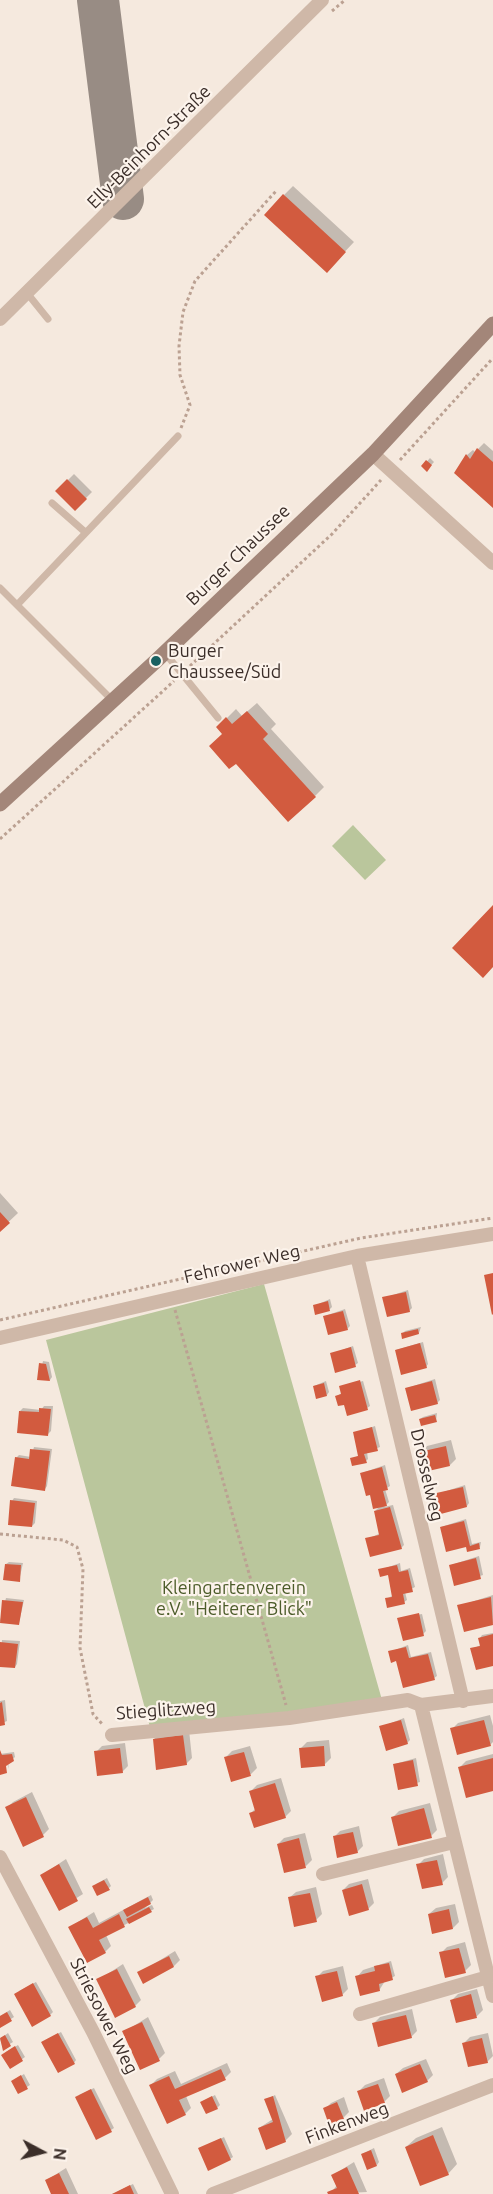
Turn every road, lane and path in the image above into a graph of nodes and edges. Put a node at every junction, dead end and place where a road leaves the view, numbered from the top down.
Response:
1 (322, 0) edge
2 (276, 191) dead end
3 (27, 293) junction
4 (0, 319) edge
5 (48, 319) dead end
6 (493, 324) edge
7 (493, 358) edge
8 (178, 436) joint
9 (373, 454) junction
10 (391, 470) junction
11 (52, 502) dead end
12 (85, 532) junction
13 (493, 563) edge
14 (0, 588) edge
15 (17, 605) junction
16 (165, 653) junction
17 (182, 674) junction
18 (113, 701) junction
19 (218, 718) dead end
20 (0, 804) edge
21 (0, 839) edge
22 (493, 1234) edge
23 (357, 1256) junction
24 (167, 1283) dead end
25 (171, 1298) junction
26 (0, 1338) edge
27 (0, 1534) edge
28 (493, 1696) edge
29 (463, 1701) junction
30 (421, 1705) junction
31 (289, 1718) junction
32 (112, 1735) joint
33 (454, 1842) junction
34 (0, 1859) edge
35 (323, 1874) dead end
36 (488, 1977) junction
37 (493, 1996) edge
38 (360, 2014) dead end
39 (493, 2085) edge
40 (172, 2194) edge
41 (213, 2194) edge

1 - 3 street, Elly-Beinhorn-Straße
2 - 8 path
3 - 4 street, Elly-Beinhorn-Straße
3 - 5 lane
6 - 9 main road, Burger Chaussee
7 - 10 path
8 - 12 lane
9 - 10 street
9 - 16 main road, Burger Chaussee
10 - 13 street
10 - 17 path
11 - 12 lane
12 - 15 lane
14 - 15 lane
15 - 18 lane
16 - 17 lane
16 - 18 main road, Burger Chaussee
17 - 19 lane
17 - 21 path
18 - 20 main road, Burger Chaussee
22 - 23 street, Fehrower Weg
23 - 25 street, Fehrower Weg
23 - 29 street, Drosselweg
24 - 25 path
25 - 26 street, Fehrower Weg
25 - 31 path
27 - 32 path, Stieglitzweg
28 - 29 street, Stieglitzweg
29 - 30 street, Stieglitzweg
30 - 31 street, Stieglitzweg
30 - 33 street
31 - 32 street, Stieglitzweg
33 - 35 street
33 - 36 street
34 - 40 street, Striesower Weg
36 - 37 street
36 - 38 street
39 - 41 street, Finkenweg

